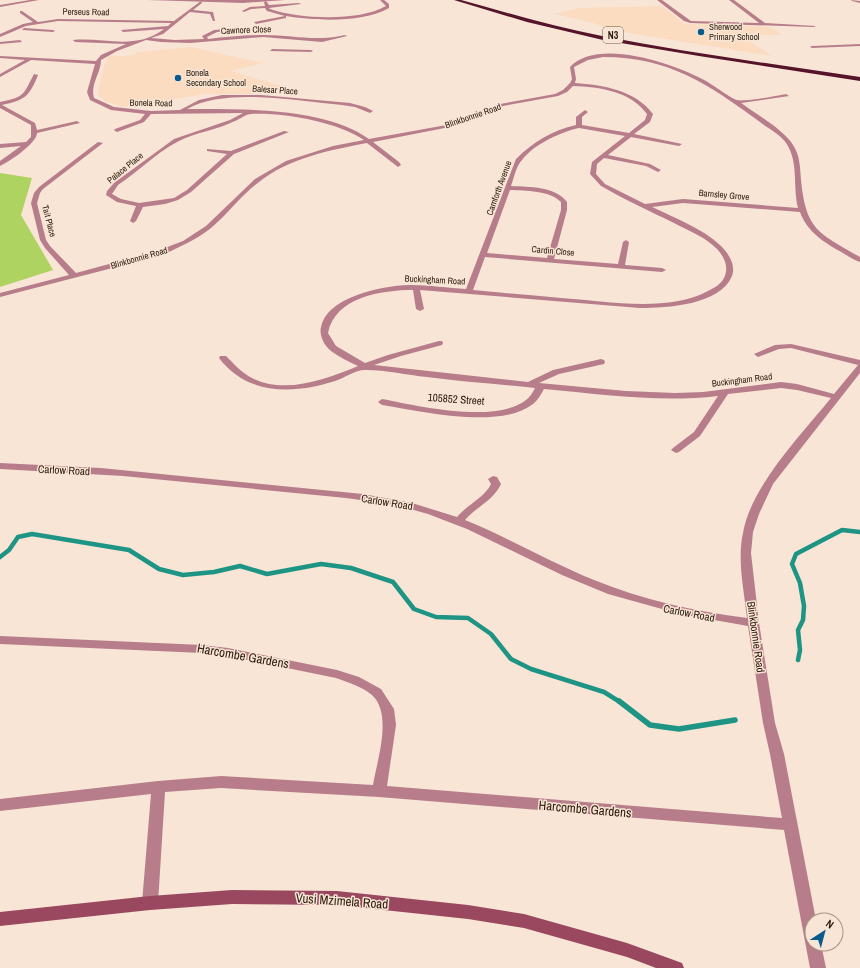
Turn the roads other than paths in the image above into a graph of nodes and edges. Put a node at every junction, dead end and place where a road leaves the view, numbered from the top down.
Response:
1 (37, 0) edge
2 (150, 0) edge
3 (283, 0) edge
4 (382, 0) edge
5 (456, 0) edge
6 (659, 0) edge
7 (731, 0) edge
8 (853, 0) edge
9 (478, 1) edge
10 (201, 2) junction
11 (266, 2) junction
12 (860, 2) edge
13 (299, 4) dead end
14 (0, 6) edge
15 (267, 7) junction
16 (347, 10) dead end
17 (189, 11) junction
18 (244, 11) dead end
19 (21, 12) dead end
20 (287, 16) junction
21 (341, 18) junction
22 (214, 20) dead end
23 (175, 22) junction
24 (37, 23) junction
25 (256, 23) dead end
26 (765, 25) junction
27 (814, 26) dead end
28 (169, 27) junction
29 (16, 28) junction
30 (236, 29) dead end
31 (123, 31) dead end
32 (53, 32) dead end
33 (0, 36) edge
34 (345, 36) dead end
35 (602, 38) junction
36 (147, 39) junction
37 (206, 39) junction
38 (20, 40) dead end
39 (75, 40) dead end
40 (0, 43) edge
41 (134, 44) junction
42 (860, 45) edge
43 (276, 46) junction
44 (812, 47) dead end
45 (311, 51) dead end
46 (70, 53) dead end
47 (0, 57) edge
48 (748, 58) junction
49 (30, 59) junction
50 (65, 61) junction
51 (99, 63) junction
52 (845, 70) dead end
53 (1, 75) edge
54 (36, 75) dead end
55 (860, 75) edge
56 (860, 80) edge
57 (572, 84) junction
58 (860, 84) edge
59 (786, 96) dead end
60 (736, 102) junction
61 (0, 105) edge
62 (181, 111) junction
63 (370, 111) dead end
64 (150, 112) junction
65 (248, 112) junction
66 (584, 112) dead end
67 (77, 123) dead end
68 (579, 126) junction
69 (117, 130) dead end
70 (34, 132) junction
71 (286, 132) dead end
72 (629, 135) junction
73 (368, 140) junction
74 (100, 143) dead end
75 (28, 144) junction
76 (679, 144) dead end
77 (0, 146) edge
78 (208, 150) dead end
79 (232, 153) junction
80 (603, 156) junction
81 (0, 164) edge
82 (398, 165) dead end
83 (658, 170) dead end
84 (509, 188) junction
85 (140, 205) junction
86 (645, 206) junction
87 (802, 210) junction
88 (133, 221) dead end
89 (626, 242) dead end
90 (483, 254) junction
91 (550, 259) junction
92 (860, 260) edge
93 (621, 266) junction
94 (662, 270) dead end
95 (75, 276) junction
96 (416, 288) junction
97 (469, 291) junction
98 (0, 295) edge
99 (420, 309) dead end
100 (439, 343) dead end
101 (758, 354) dead end
102 (223, 358) dead end
103 (601, 362) dead end
104 (860, 363) edge
105 (366, 367) junction
106 (860, 368) edge
107 (528, 385) junction
108 (541, 386) junction
109 (725, 392) junction
110 (836, 397) junction
111 (382, 402) dead end
112 (676, 450) dead end
113 (0, 466) edge
114 (493, 479) dead end
115 (458, 522) junction
116 (753, 624) junction
117 (0, 640) edge
118 (158, 787) junction
119 (379, 791) junction
120 (0, 805) edge
121 (791, 825) junction
122 (150, 903) junction
123 (807, 912) edge
124 (0, 919) edge
125 (815, 952) edge
126 (676, 968) edge
127 (818, 968) edge

1 - 14 street
2 - 10 street
3 - 11 street
4 - 21 street
5 - 35 highway, N3
6 - 26 street
7 - 26 street
8 - 12 street
9 - 48 highway, N3
10 - 11 street
10 - 17 street
11 - 15 street
13 - 15 street
15 - 18 street
15 - 20 street
16 - 21 street
17 - 22 street
17 - 23 street
19 - 24 street
20 - 21 street
20 - 25 street
23 - 24 street, Perseus Road
23 - 28 street
24 - 29 street, Perseus Road
26 - 27 street
28 - 31 street
28 - 36 street
29 - 32 street
29 - 33 street, Perseus Road
30 - 37 street
34 - 43 street, Cawnore Close
35 - 56 highway, N3
35 - 58 highway
36 - 37 street, Cawnore Close
36 - 41 street
37 - 43 street, Cawnore Close
38 - 40 street
39 - 41 street
41 - 51 street
42 - 44 street
43 - 45 street
46 - 50 street
47 - 49 street
48 - 52 highway
48 - 55 highway, N3
49 - 50 street
49 - 53 street
50 - 51 street
51 - 64 street, Bonela Road
54 - 61 street
57 - 60 street
57 - 72 street, Buckingham Road
57 - 73 street, Blinkbonnie Road
59 - 60 street
60 - 87 street
61 - 70 street
62 - 63 street, Balesar Place
62 - 64 street, Bonela Road
62 - 65 street, Bonela Road
64 - 69 street
65 - 73 street, Bonela Road
65 - 85 street, Palace Place
66 - 68 street
67 - 70 street
68 - 72 street, Carnforth Avenue
68 - 84 street, Carnforth Avenue
70 - 75 street
71 - 79 street, Palace Place
72 - 76 street, Carnforth Avenue
72 - 80 street, Buckingham Road
73 - 82 street, Bonela Road
73 - 95 street, Blinkbonnie Road
74 - 95 street, Tait Place
75 - 77 street
75 - 81 street
78 - 79 street
79 - 85 street, Palace Place
80 - 83 street
80 - 86 street, Buckingham Road
84 - 90 street, Carnforth Avenue
84 - 91 street
85 - 88 street
86 - 87 street, Barnsley Grove
86 - 97 street, Buckingham Road
87 - 92 street
89 - 93 street
90 - 91 street, Cardin Close
90 - 97 street, Carnforth Avenue
91 - 93 street, Cardin Close
93 - 94 street, Cardin Close
95 - 98 street, Blinkbonnie Road
96 - 97 street, Buckingham Road
96 - 99 street
96 - 105 street, Buckingham Road
100 - 105 street
101 - 104 street
102 - 105 street
103 - 107 street
105 - 107 street, Buckingham Road
106 - 110 street, Blinkbonnie Road
107 - 108 street, Buckingham Road
108 - 109 street, Buckingham Road
108 - 111 street, 105852 Street
109 - 110 street, Buckingham Road
109 - 112 street
110 - 116 street, Blinkbonnie Road
113 - 115 street, Carlow Road
114 - 115 street
115 - 116 street, Carlow Road
116 - 121 street, Blinkbonnie Road
117 - 119 street, Harcombe Gardens
118 - 119 street, Harcombe Gardens
118 - 120 street, Harcombe Gardens
118 - 122 street
119 - 121 street, Harcombe Gardens
121 - 123 street, Blinkbonnie Road
122 - 124 main road, Vusi Mzimela Road
122 - 126 main road, Vusi Mzimela Road
125 - 127 street

